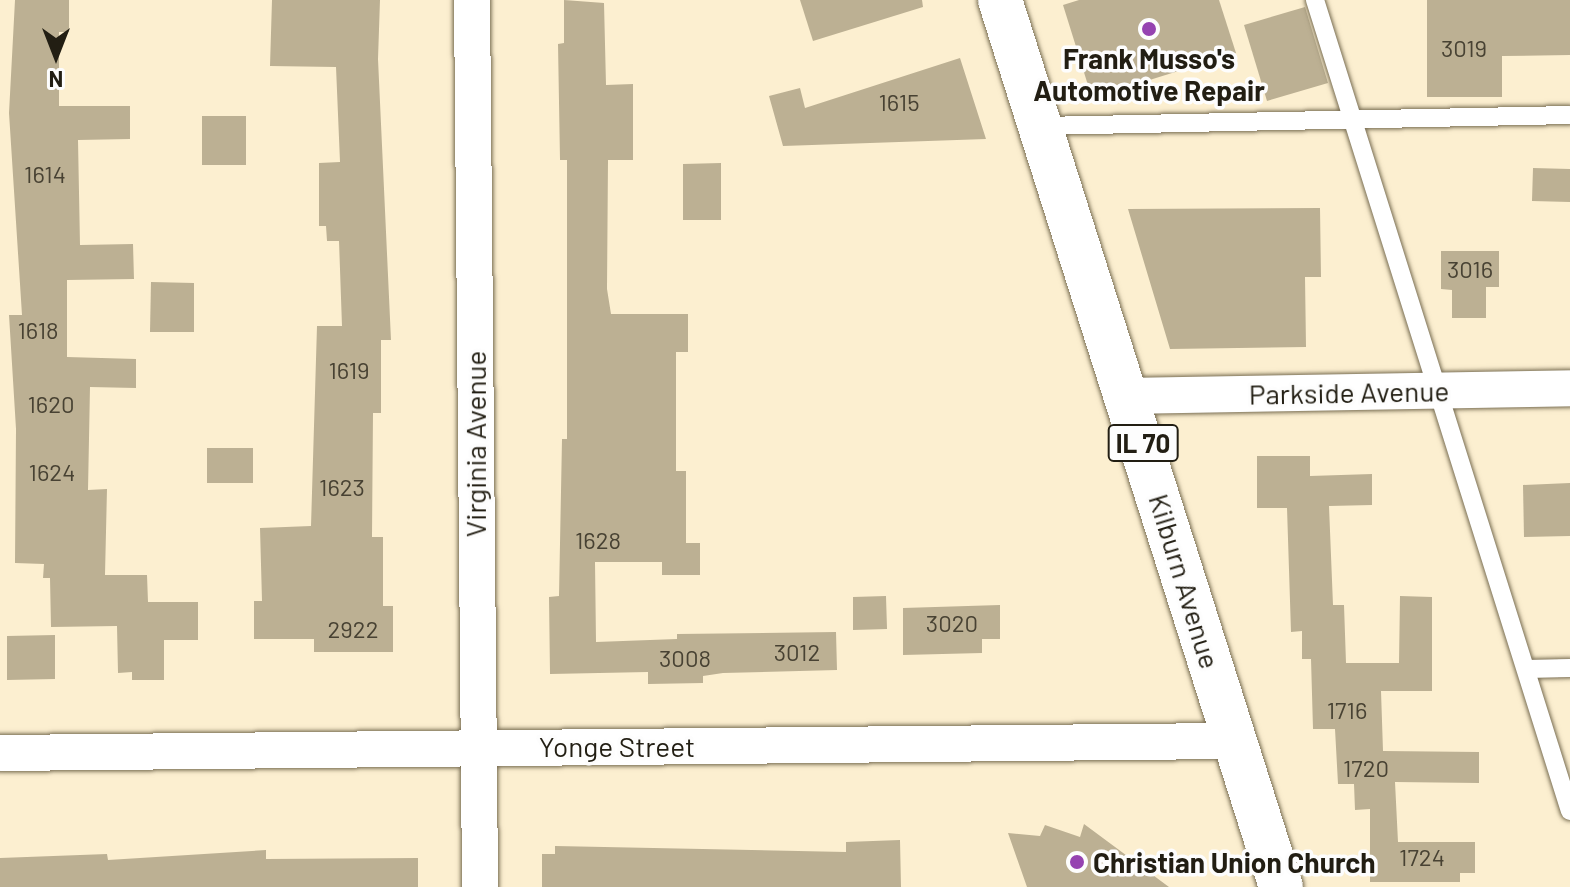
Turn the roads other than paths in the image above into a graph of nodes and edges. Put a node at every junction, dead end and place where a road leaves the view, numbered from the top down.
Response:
1 (472, 0) edge
2 (1000, 0) edge
3 (1315, 0) edge
4 (1570, 115) edge
5 (1352, 119) junction
6 (1041, 126) junction
7 (1570, 388) edge
8 (1436, 390) junction
9 (1128, 396) junction
10 (1570, 668) edge
11 (1526, 669) junction
12 (1235, 741) junction
13 (477, 747) junction
14 (0, 753) edge
15 (1570, 811) edge
16 (480, 887) edge
17 (1281, 887) edge

1 - 13 street, Virginia Avenue
2 - 6 main road, Kilburn Avenue / IL 70
3 - 5 lane
4 - 5 lane
5 - 6 lane
5 - 8 lane
6 - 9 main road, Kilburn Avenue / IL 70
7 - 8 street, Parkside Avenue
8 - 9 street, Parkside Avenue
8 - 11 lane
9 - 12 main road, Kilburn Avenue / IL 70
10 - 11 lane
11 - 15 lane
12 - 13 street, Yonge Street
12 - 17 main road, Kilburn Avenue / IL 70
13 - 14 street, Yonge Street
13 - 16 street, Virginia Avenue

